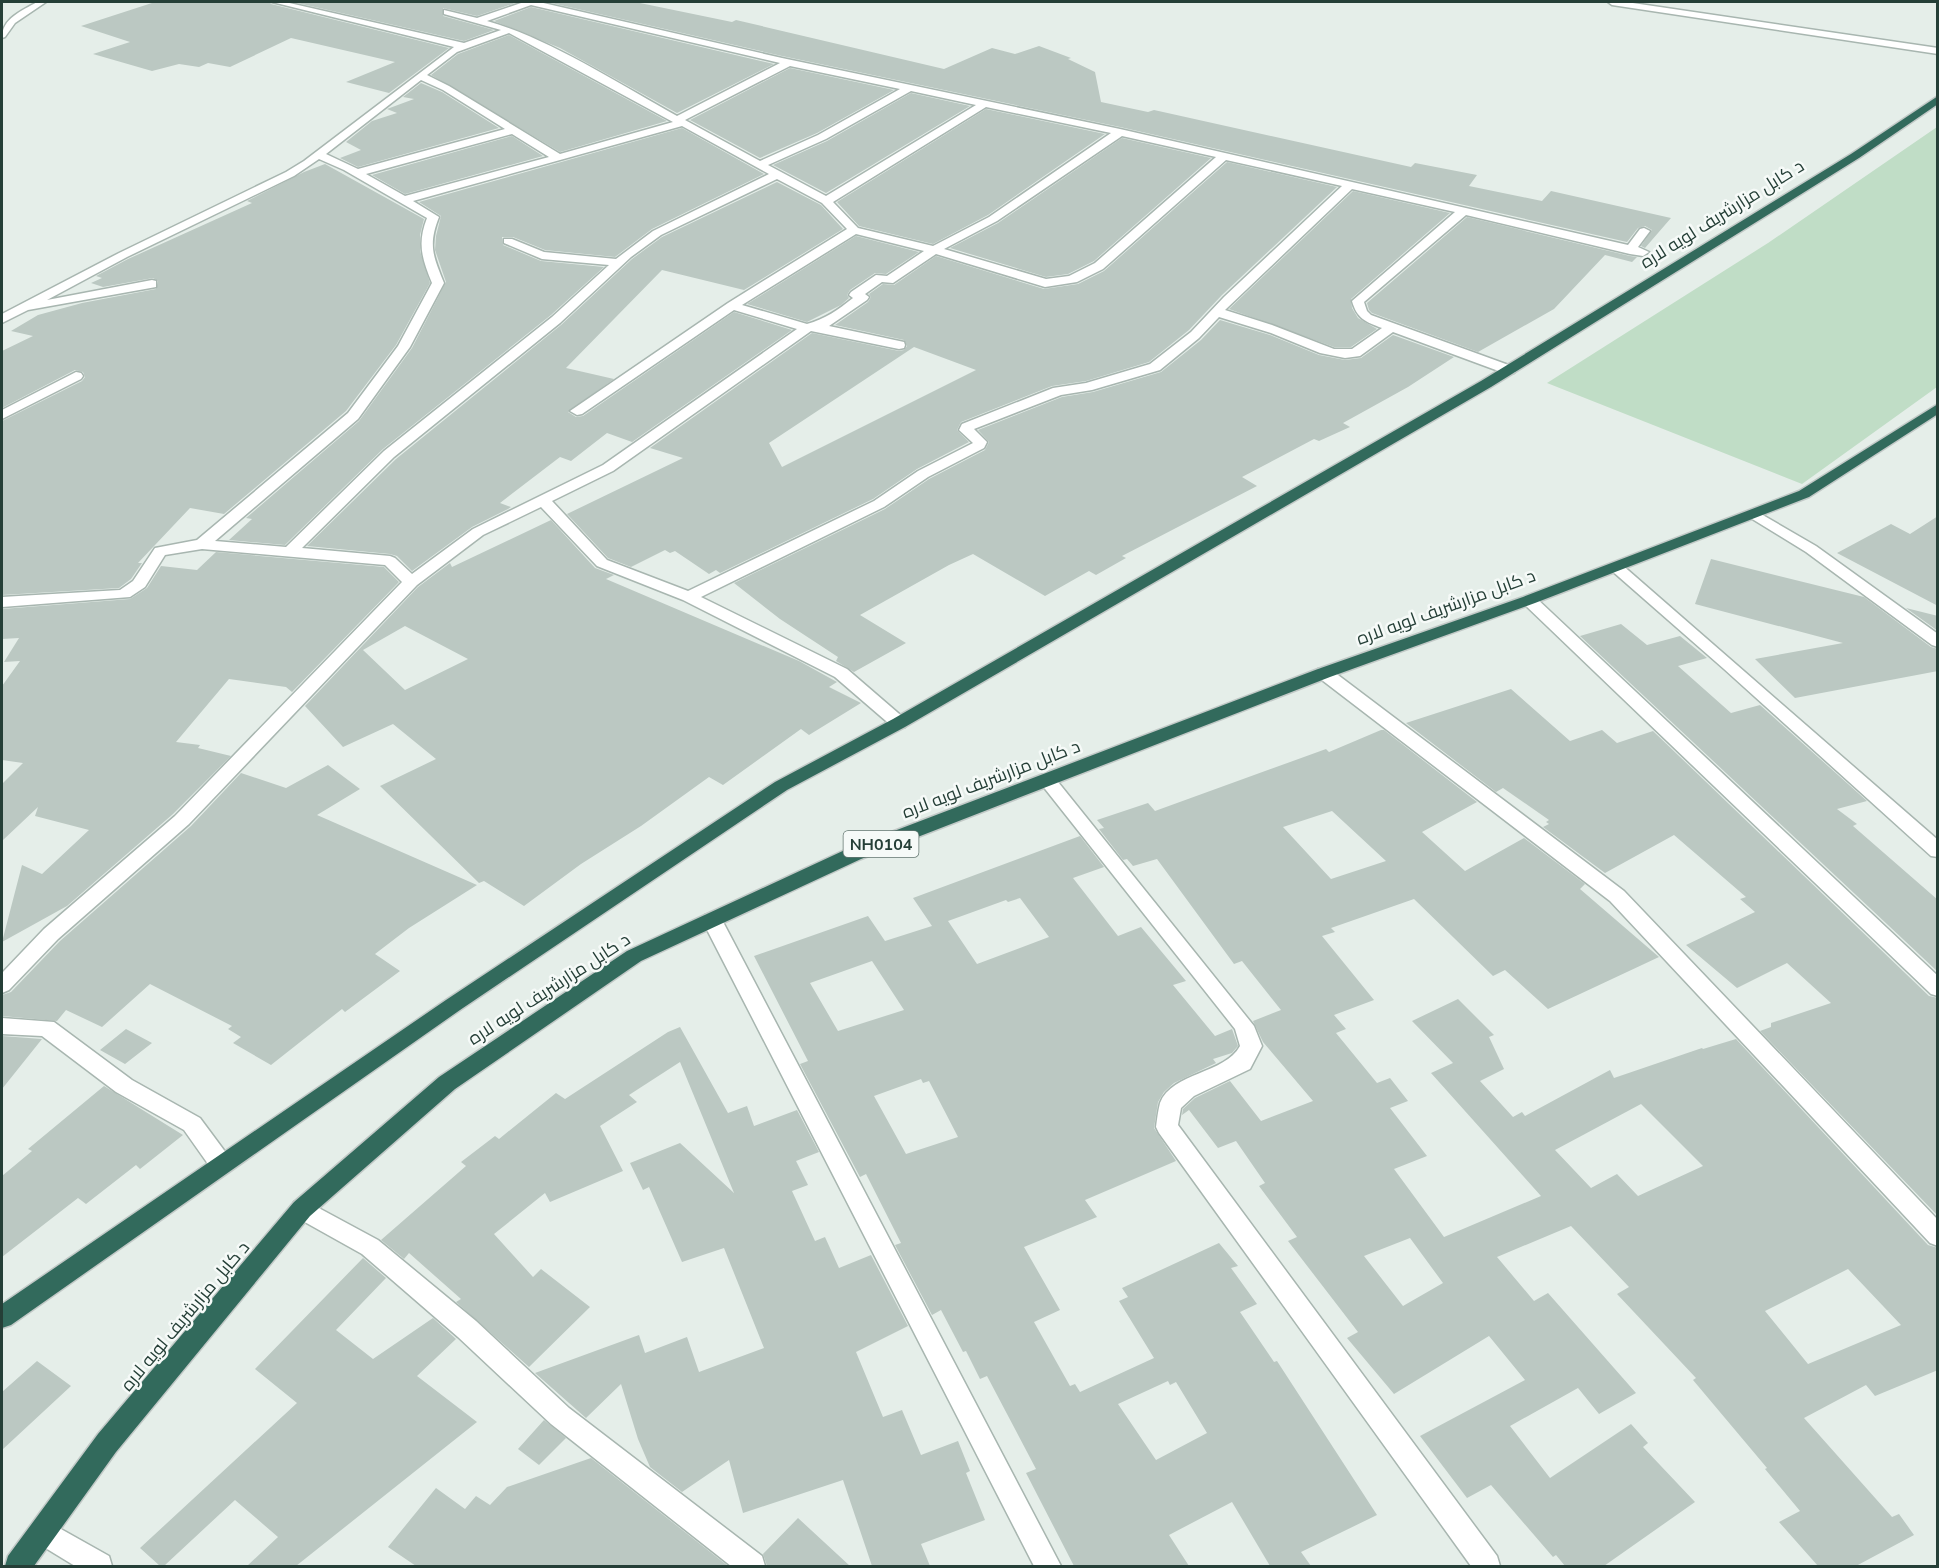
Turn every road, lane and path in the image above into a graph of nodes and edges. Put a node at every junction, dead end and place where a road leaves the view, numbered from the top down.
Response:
1 (42, 2) edge
2 (276, 2) edge
3 (530, 2) edge
4 (1612, 2) edge
5 (447, 12) dead end
6 (480, 20) junction
7 (510, 30) junction
8 (2, 35) edge
9 (463, 46) junction
10 (1938, 51) edge
11 (788, 63) junction
12 (421, 76) junction
13 (909, 88) junction
14 (1938, 99) edge
15 (984, 104) junction
16 (679, 121) junction
17 (514, 130) junction
18 (1120, 132) junction
19 (318, 155) junction
20 (1224, 156) junction
21 (560, 158) junction
22 (760, 165) junction
23 (357, 173) junction
24 (778, 174) junction
25 (1351, 184) junction
26 (405, 200) junction
27 (825, 201) junction
28 (1462, 212) junction
29 (854, 230) junction
30 (1644, 231) dead end
31 (508, 241) dead end
32 (934, 250) junction
33 (1630, 250) junction
34 (1642, 252) dead end
35 (619, 263) junction
36 (152, 285) dead end
37 (732, 306) junction
38 (23, 307) junction
39 (1217, 312) junction
40 (2, 319) edge
41 (1393, 326) junction
42 (810, 327) junction
43 (899, 345) dead end
44 (1509, 370) junction
45 (76, 376) dead end
46 (1938, 408) edge
47 (577, 411) dead end
48 (2, 415) edge
49 (543, 500) junction
50 (1754, 514) junction
51 (202, 544) junction
52 (292, 550) junction
53 (1616, 567) junction
54 (411, 582) junction
55 (689, 597) junction
56 (1529, 600) junction
57 (2, 602) edge
58 (1938, 642) edge
59 (1324, 674) junction
60 (899, 723) junction
61 (1048, 781) junction
62 (1938, 828) edge
63 (1918, 832) junction
64 (1938, 851) edge
65 (712, 920) junction
66 (2, 985) edge
67 (1938, 989) edge
68 (2, 1026) edge
69 (221, 1164) junction
70 (302, 1209) junction
71 (1938, 1236) edge
72 (2, 1317) edge
73 (43, 1532) junction
74 (18, 1566) edge
75 (99, 1566) edge
76 (752, 1566) edge
77 (1048, 1566) edge
78 (1487, 1566) edge

1 - 8 street
2 - 9 street
3 - 6 street
3 - 11 street
4 - 10 street
5 - 6 street
6 - 7 street
7 - 9 street
7 - 16 street
9 - 12 street
11 - 13 street
11 - 16 street
12 - 17 street
12 - 19 street
13 - 15 street
13 - 22 street
14 - 44 highway, د کابل مزارشریف لویه لاره
15 - 18 street
15 - 27 street
16 - 21 street
16 - 22 street
17 - 21 street
17 - 23 street
18 - 20 street
18 - 32 street
19 - 23 street
19 - 38 street
20 - 25 street
20 - 32 street
21 - 26 street
22 - 24 street
23 - 26 street
24 - 27 street
24 - 35 street
25 - 28 street
25 - 39 street
26 - 51 street
27 - 29 street
28 - 33 street
28 - 41 street
29 - 32 street
29 - 37 street
30 - 33 street
31 - 35 street
32 - 42 street
33 - 34 street
35 - 52 street
36 - 38 street
37 - 42 street
37 - 47 street
38 - 40 street
39 - 41 street
39 - 55 street
41 - 44 street
42 - 43 street
42 - 49 street
44 - 60 highway, د کابل مزارشریف لویه لاره
45 - 48 street
46 - 50 highway, د کابل مزارشریف لویه لاره / NH0104
49 - 54 street
49 - 55 street
50 - 53 highway, د کابل مزارشریف لویه لاره / NH0104
50 - 58 street
51 - 52 street
51 - 57 street
52 - 54 street
53 - 56 highway, د کابل مزارشریف لویه لاره / NH0104
53 - 63 street
54 - 66 street
55 - 60 street
56 - 59 highway, د کابل مزارشریف لویه لاره / NH0104
56 - 67 street
59 - 61 highway, د کابل مزارشریف لویه لاره / NH0104
59 - 71 street
60 - 69 highway, د کابل مزارشریف لویه لاره
61 - 65 highway, د کابل مزارشریف لویه لاره / NH0104
61 - 78 street
62 - 63 street
63 - 64 street
65 - 70 highway, د کابل مزارشریف لویه لاره / NH0104
65 - 77 street
68 - 69 street
69 - 72 highway, د کابل مزارشریف لویه لاره
70 - 73 highway, د کابل مزارشریف لویه لاره / NH0104
70 - 76 street
73 - 74 highway, د کابل مزارشریف لویه لاره / NH0104
73 - 75 street

